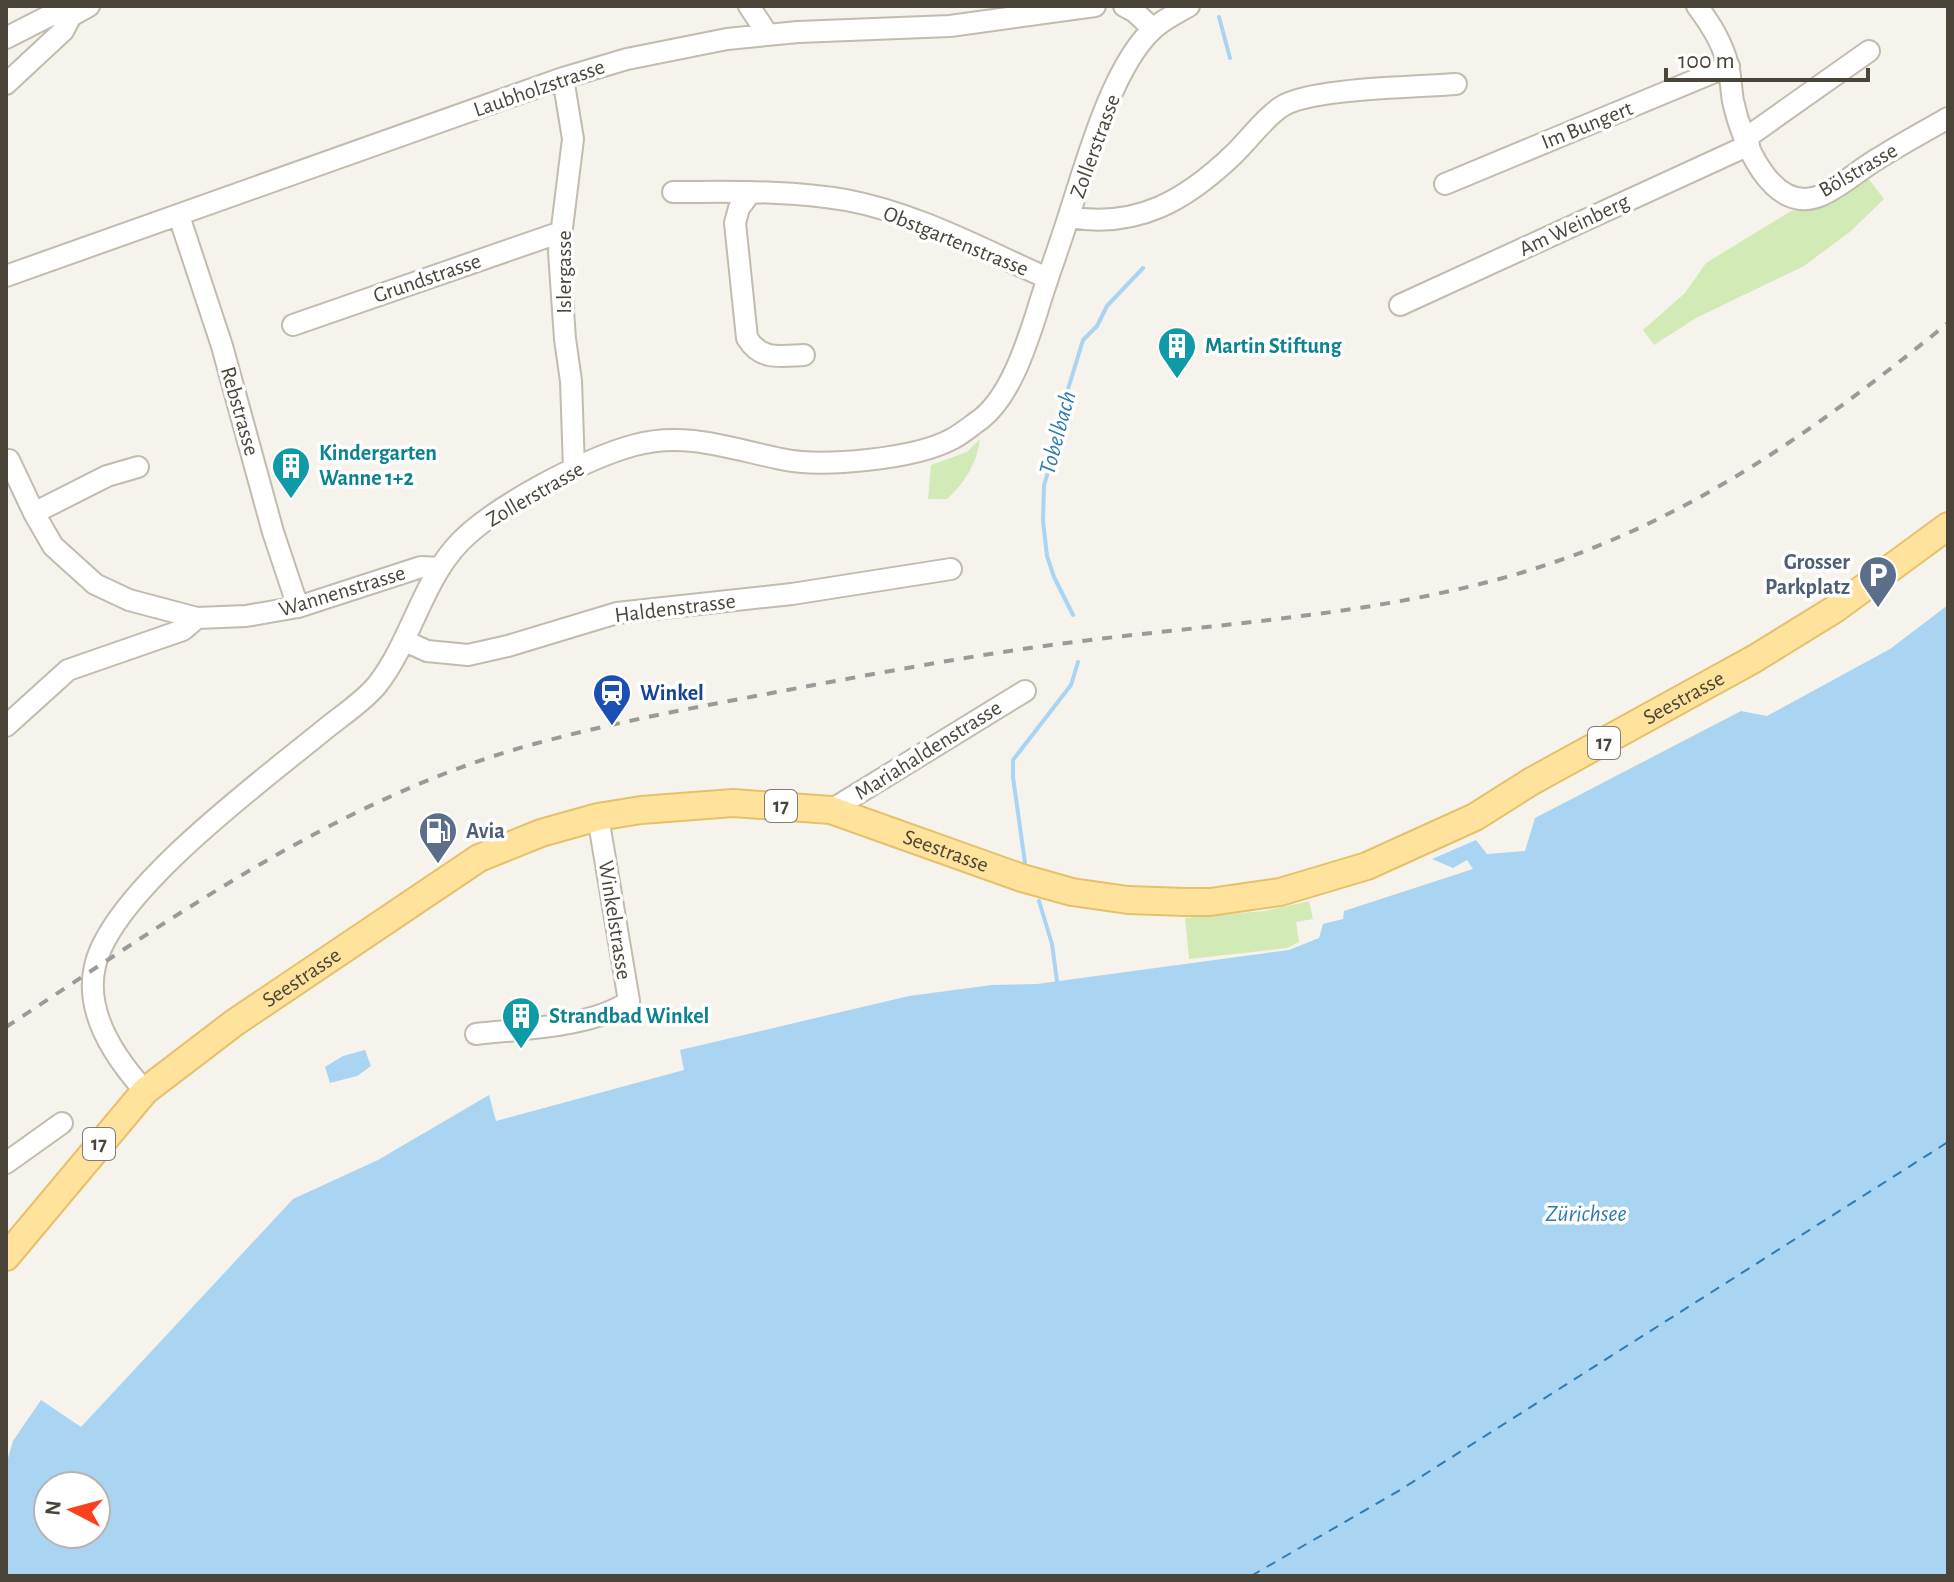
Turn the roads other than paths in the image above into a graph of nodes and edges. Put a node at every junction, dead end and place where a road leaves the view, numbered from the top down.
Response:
1 (749, 6) edge
2 (1095, 6) edge
3 (1124, 6) edge
4 (1189, 6) edge
5 (1697, 6) edge
6 (80, 11) edge
7 (1153, 29) junction
8 (768, 35) junction
9 (6, 38) edge
10 (1869, 51) dead end
11 (1729, 66) junction
12 (563, 78) junction
13 (6, 84) edge
14 (1456, 84) dead end
15 (1948, 118) edge
16 (1747, 141) junction
17 (1445, 184) dead end
18 (673, 192) dead end
19 (751, 192) junction
20 (179, 216) junction
21 (1069, 217) junction
22 (561, 232) junction
23 (6, 276) edge
24 (1047, 278) junction
25 (1400, 305) dead end
26 (293, 325) dead end
27 (804, 355) dead end
28 (9, 460) dead end
29 (138, 467) dead end
30 (574, 468) junction
31 (34, 513) junction
32 (1948, 526) edge
33 (440, 568) junction
34 (951, 569) dead end
35 (298, 607) junction
36 (197, 618) junction
37 (405, 641) junction
38 (1025, 691) dead end
39 (6, 726) edge
40 (831, 810) junction
41 (598, 817) junction
42 (476, 1034) dead end
43 (145, 1091) junction
44 (62, 1123) dead end
45 (6, 1163) edge
46 (6, 1257) edge

1 - 8 street
2 - 8 street, Laubholzstrasse
3 - 7 street
4 - 7 street, Zollerstrasse
5 - 11 street, Bölstrasse
6 - 9 street
6 - 13 street
7 - 21 street, Zollerstrasse
8 - 12 street, Laubholzstrasse
10 - 16 street, Am Weinberg
11 - 16 street, Bölstrasse
11 - 17 street, Im Bungert
12 - 20 street, Laubholzstrasse
12 - 22 street, Islergasse
14 - 21 street
15 - 16 street, Bölstrasse
16 - 25 street, Am Weinberg
18 - 19 street, Obstgartenstrasse
19 - 24 street, Obstgartenstrasse
19 - 27 street
20 - 23 street, Laubholzstrasse
20 - 35 street, Rebstrasse
21 - 24 street, Zollerstrasse
22 - 26 street, Grundstrasse
22 - 30 street, Islergasse
24 - 30 street, Zollerstrasse
28 - 31 street, Wannenstrasse
29 - 31 street
30 - 33 street, Zollerstrasse
31 - 36 street, Wannenstrasse
32 - 40 main road, Seestrasse / 17
33 - 35 street, Wannenstrasse
33 - 37 street, Zollerstrasse
34 - 37 street, Haldenstrasse
35 - 36 street, Wannenstrasse
36 - 39 street, Wannenstrasse
37 - 43 street, Zollerstrasse
38 - 40 street, Mariahaldenstrasse
40 - 41 main road, Seestrasse / 17
41 - 42 street, Winkelstrasse
41 - 43 main road, Seestrasse / 17
43 - 46 main road, Seestrasse / 17
44 - 45 street

